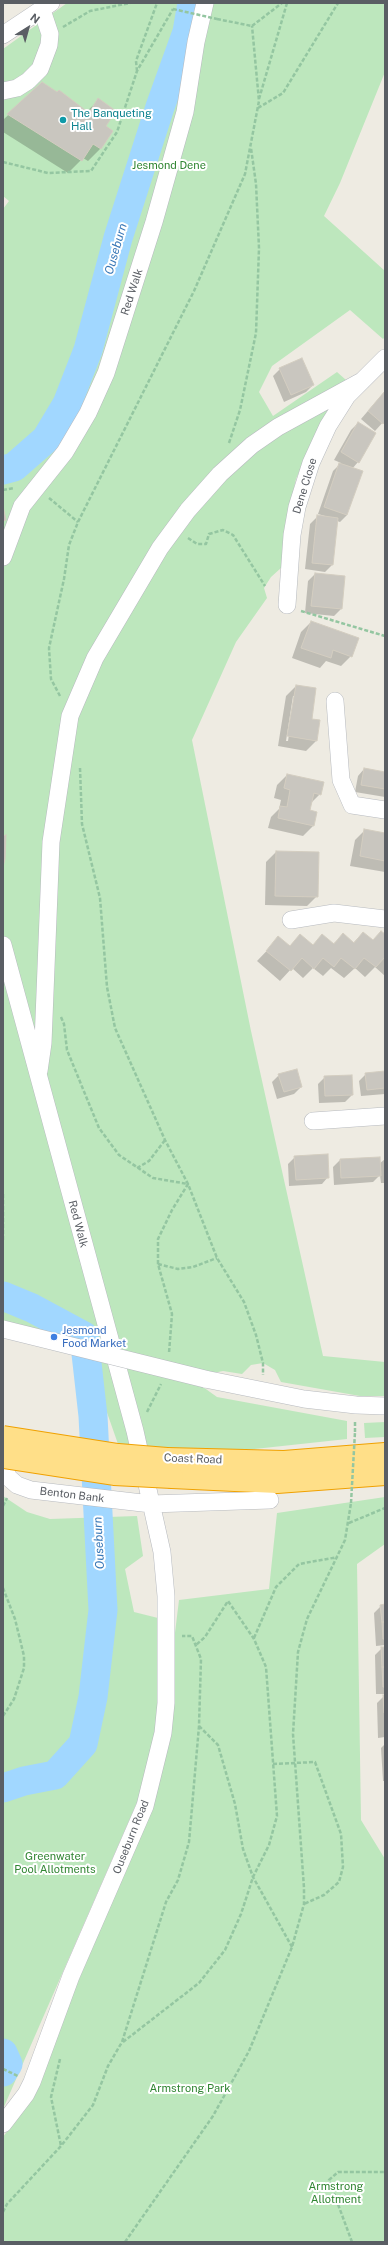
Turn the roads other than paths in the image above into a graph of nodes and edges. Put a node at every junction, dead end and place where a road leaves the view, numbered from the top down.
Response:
1 (205, 3) edge
2 (47, 7) edge
3 (3, 35) edge
4 (3, 90) edge
5 (385, 358) edge
6 (362, 381) junction
7 (3, 557) edge
8 (287, 605) road end
9 (335, 701) dead end
10 (385, 810) edge
11 (385, 919) edge
12 (291, 920) dead end
13 (3, 945) edge
14 (38, 1077) junction
15 (385, 1116) edge
16 (313, 1121) dead end
17 (3, 1329) edge
18 (385, 1406) edge
19 (3, 1438) edge
20 (385, 1454) edge
21 (3, 1457) edge
22 (3, 1466) edge
23 (169, 1468) junction
24 (385, 1474) edge
25 (270, 1500) dead end
26 (151, 1504) junction
27 (3, 2124) edge

1 - 7 street, Red Walk
2 - 3 street
2 - 4 street
5 - 6 street, Dene Close
6 - 8 street, Dene Close
6 - 14 street
9 - 10 street
11 - 12 street
13 - 14 street, Red Walk
14 - 26 street, Red Walk
15 - 16 street
17 - 18 street, bridge
19 - 23 highway, Coast Road, bridge
20 - 23 highway, Coast Road
21 - 23 highway, Coast Road, bridge
22 - 26 street, Benton Bank
23 - 24 highway, Coast Road
25 - 26 street, Benton Bank
26 - 27 street, Ouseburn Road

